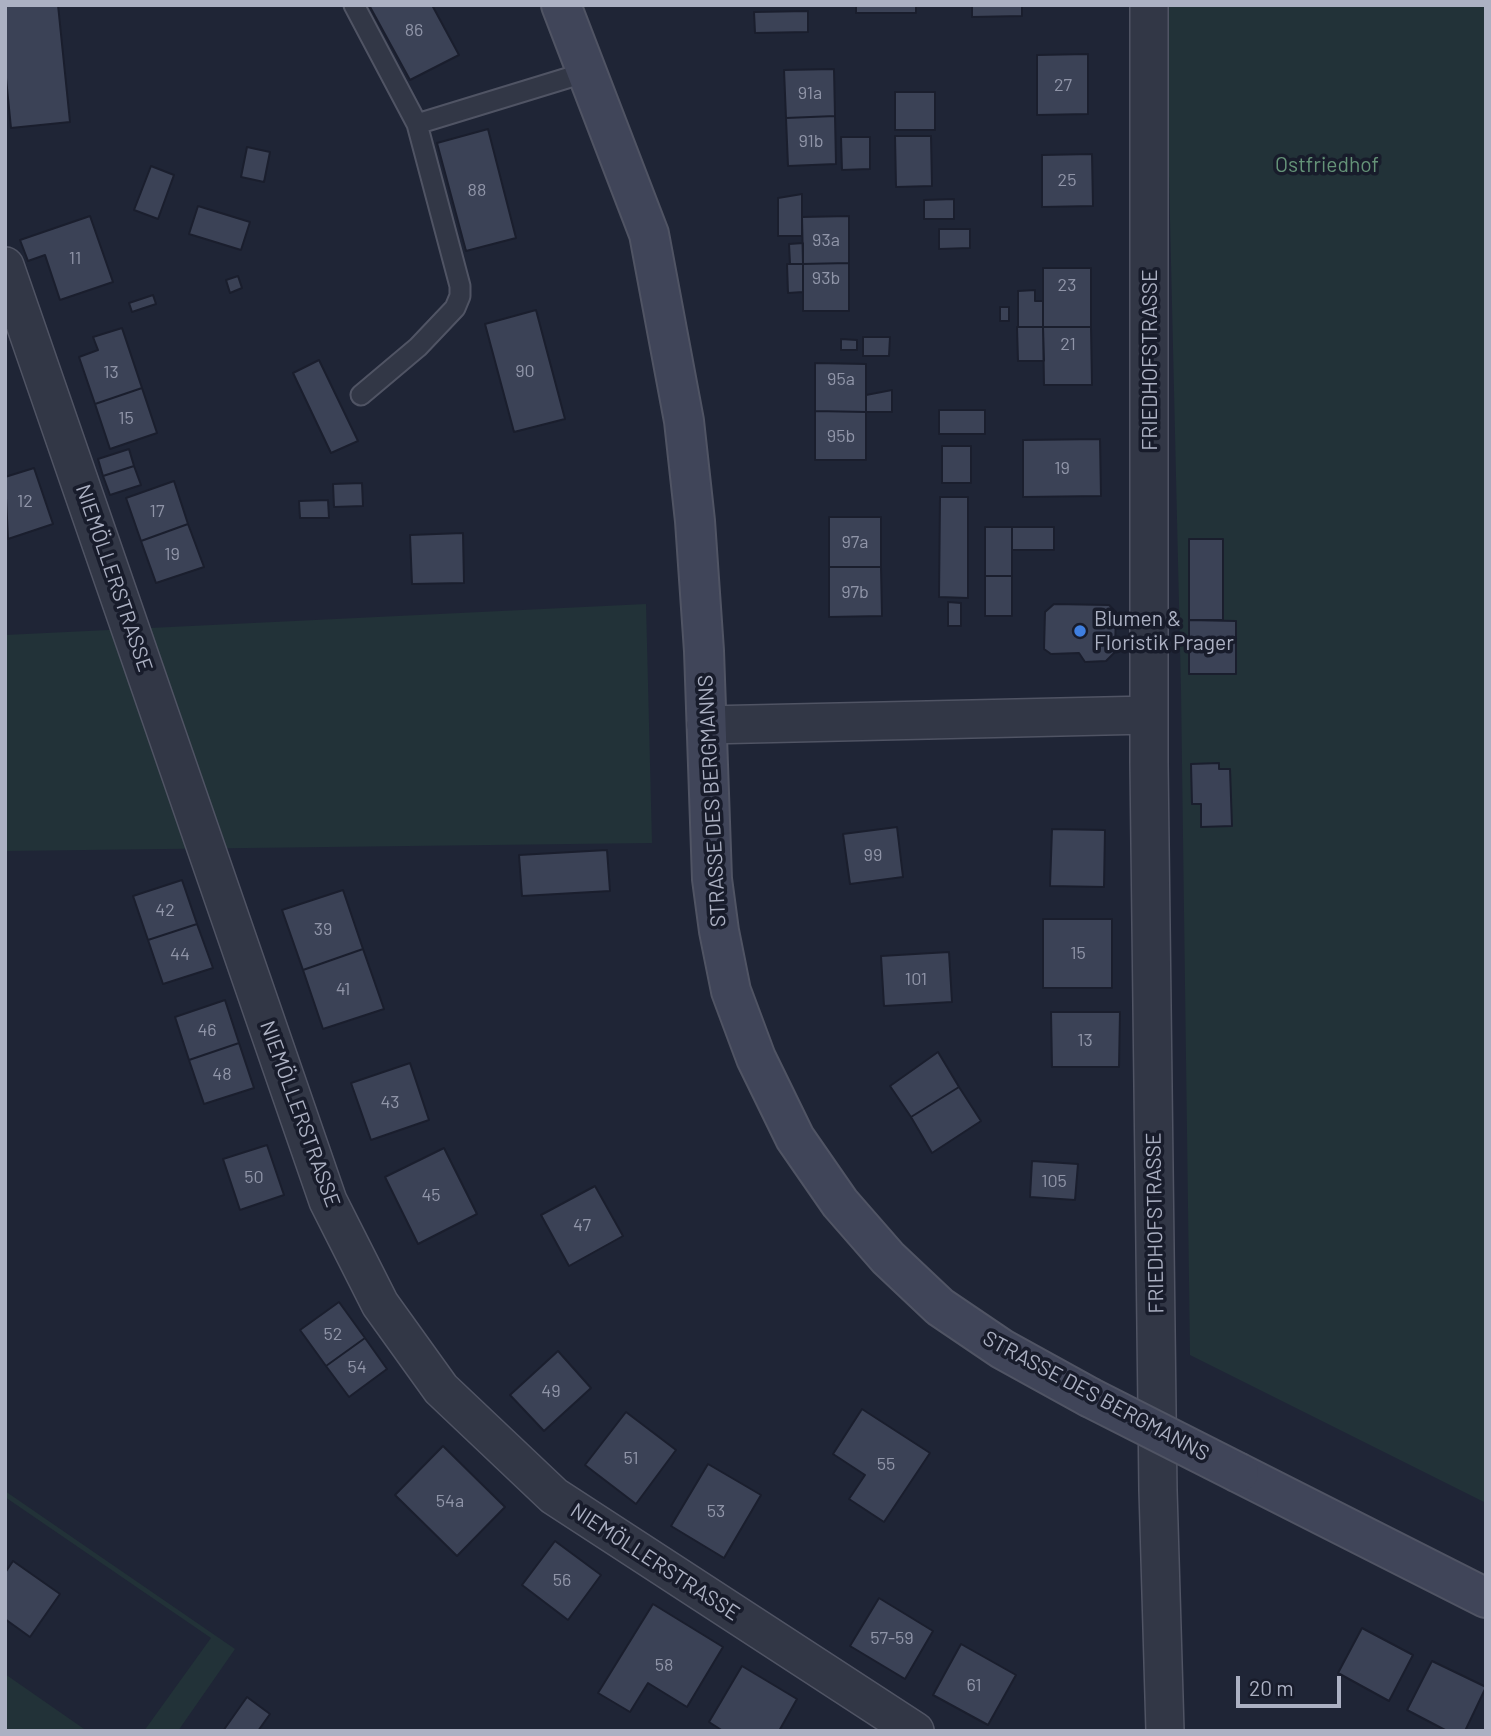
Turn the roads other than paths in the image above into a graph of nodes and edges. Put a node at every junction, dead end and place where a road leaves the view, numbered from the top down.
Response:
1 (354, 5) edge
2 (561, 5) edge
3 (1149, 5) edge
4 (587, 72) junction
5 (417, 124) junction
6 (5, 266) edge
7 (361, 395) dead end
8 (1149, 715) junction
9 (706, 725) junction
10 (1486, 1598) edge
11 (915, 1731) edge
12 (1165, 1731) edge

1 - 5 lane
2 - 4 main road, STRASSE DES BERGMANNS
3 - 8 street, FRIEDHOFSTRASSE
4 - 5 lane
4 - 9 main road, STRASSE DES BERGMANNS
5 - 7 lane
6 - 11 street, NIEMÖLLERSTRASSE
8 - 9 street
8 - 12 street, FRIEDHOFSTRASSE
9 - 10 main road, STRASSE DES BERGMANNS, bridge

